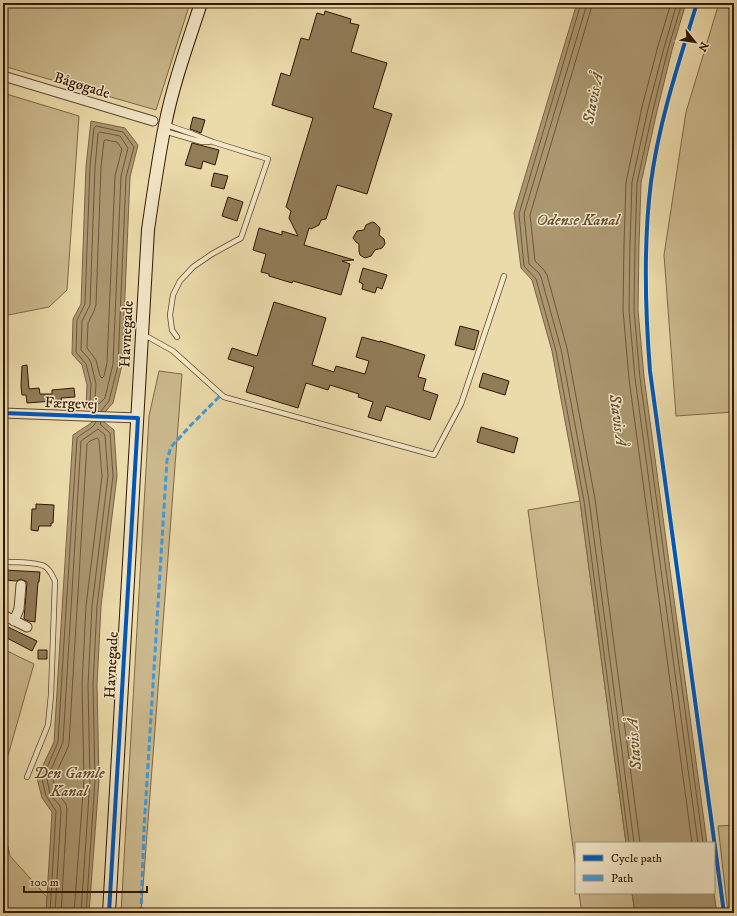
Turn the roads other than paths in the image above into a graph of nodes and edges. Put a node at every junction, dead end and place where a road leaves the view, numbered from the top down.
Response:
1 (201, 3) edge
2 (3, 76) edge
3 (153, 121) dead end
4 (164, 128) junction
5 (504, 276) dead end
6 (142, 335) junction
7 (177, 337) dead end
8 (3, 413) edge
9 (138, 418) junction
10 (3, 562) edge
11 (21, 585) dead end
12 (3, 616) edge
13 (14, 621) junction
14 (27, 627) dead end
15 (27, 777) dead end
16 (109, 913) edge

1 - 4 street, Havnegade
2 - 3 street, Bågøgade
4 - 6 street, Havnegade
4 - 7 lane
5 - 6 lane
6 - 9 street, Havnegade
8 - 9 street, Færgevej
9 - 16 street, Havnegade
10 - 15 lane
11 - 13 street
12 - 13 street
13 - 14 street

